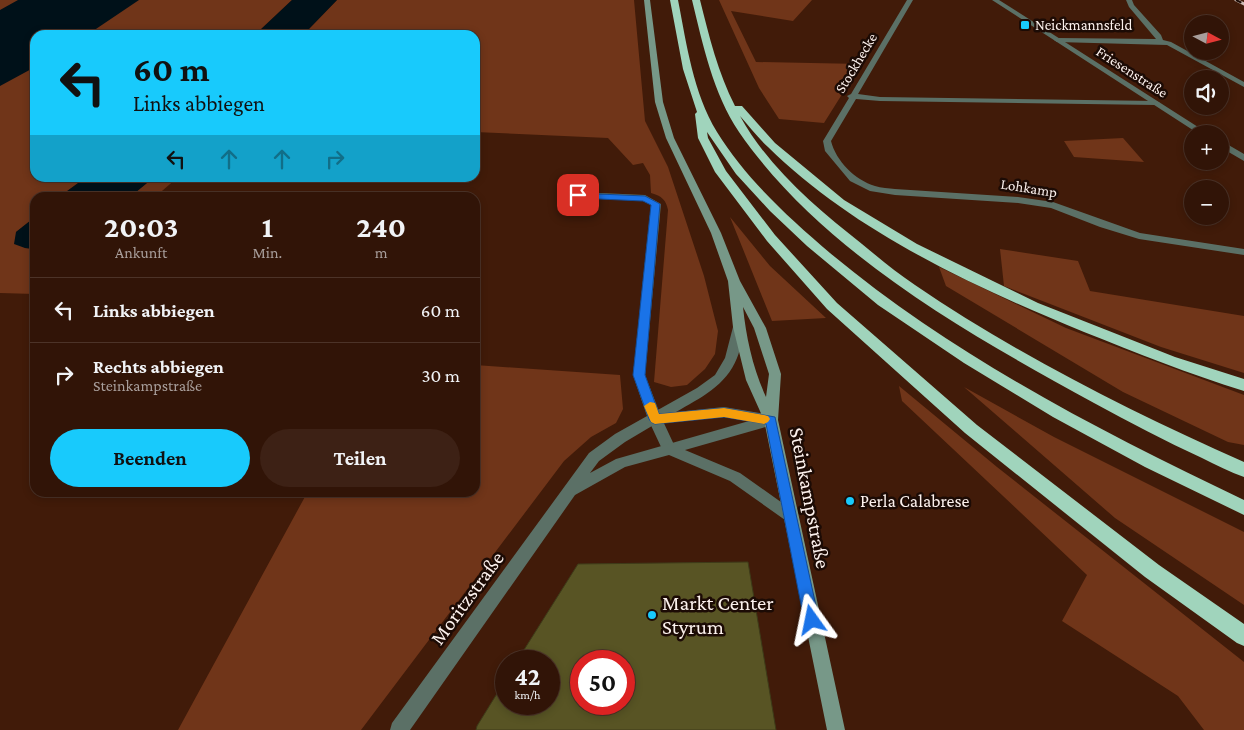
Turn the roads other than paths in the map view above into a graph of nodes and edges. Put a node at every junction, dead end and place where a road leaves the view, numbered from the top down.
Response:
1 (647, 0) edge
2 (674, 0) edge
3 (696, 0) edge
4 (910, 0) edge
5 (995, 0) edge
6 (1129, 0) edge
7 (1056, 40) junction
8 (1160, 41) junction
9 (1244, 85) edge
10 (721, 88) junction
11 (852, 96) junction
12 (1156, 103) junction
13 (700, 108) junction
14 (1191, 125) edge
15 (827, 141) joint
16 (1229, 149) edge
17 (1244, 158) edge
18 (578, 195) dead end
19 (1244, 252) edge
20 (734, 281) junction
21 (739, 327) junction
22 (1244, 386) edge
23 (655, 419) junction
24 (771, 420) junction
25 (669, 449) junction
26 (1244, 470) edge
27 (571, 491) junction
28 (1244, 508) edge
29 (790, 516) junction
30 (1244, 636) edge
31 (399, 730) edge
32 (836, 730) edge

1 - 20 main road, Steinkampstraße
2 - 13 highway
3 - 10 highway
4 - 11 street, Stockhecke
5 - 7 street, Friesenstraße
6 - 8 street
7 - 8 street
7 - 12 street, Friesenstraße
8 - 9 street
10 - 22 highway
10 - 26 highway
11 - 12 street
11 - 15 street, Stockhecke
12 - 14 street, Friesenstraße
13 - 28 highway
13 - 30 highway
15 - 19 street, Lohkamp
16 - 17 street
18 - 23 street
20 - 21 main road, Steinkampstraße
20 - 24 main road, Steinkampstraße
21 - 23 street, Moritzstraße
21 - 24 main road, Steinkampstraße
23 - 24 street
23 - 25 street
23 - 27 street, Moritzstraße
24 - 25 street, Moritzstraße
24 - 29 main road, Steinkampstraße
25 - 27 street, Moritzstraße
25 - 29 street
27 - 31 street, Moritzstraße
29 - 32 main road, Steinkampstraße

